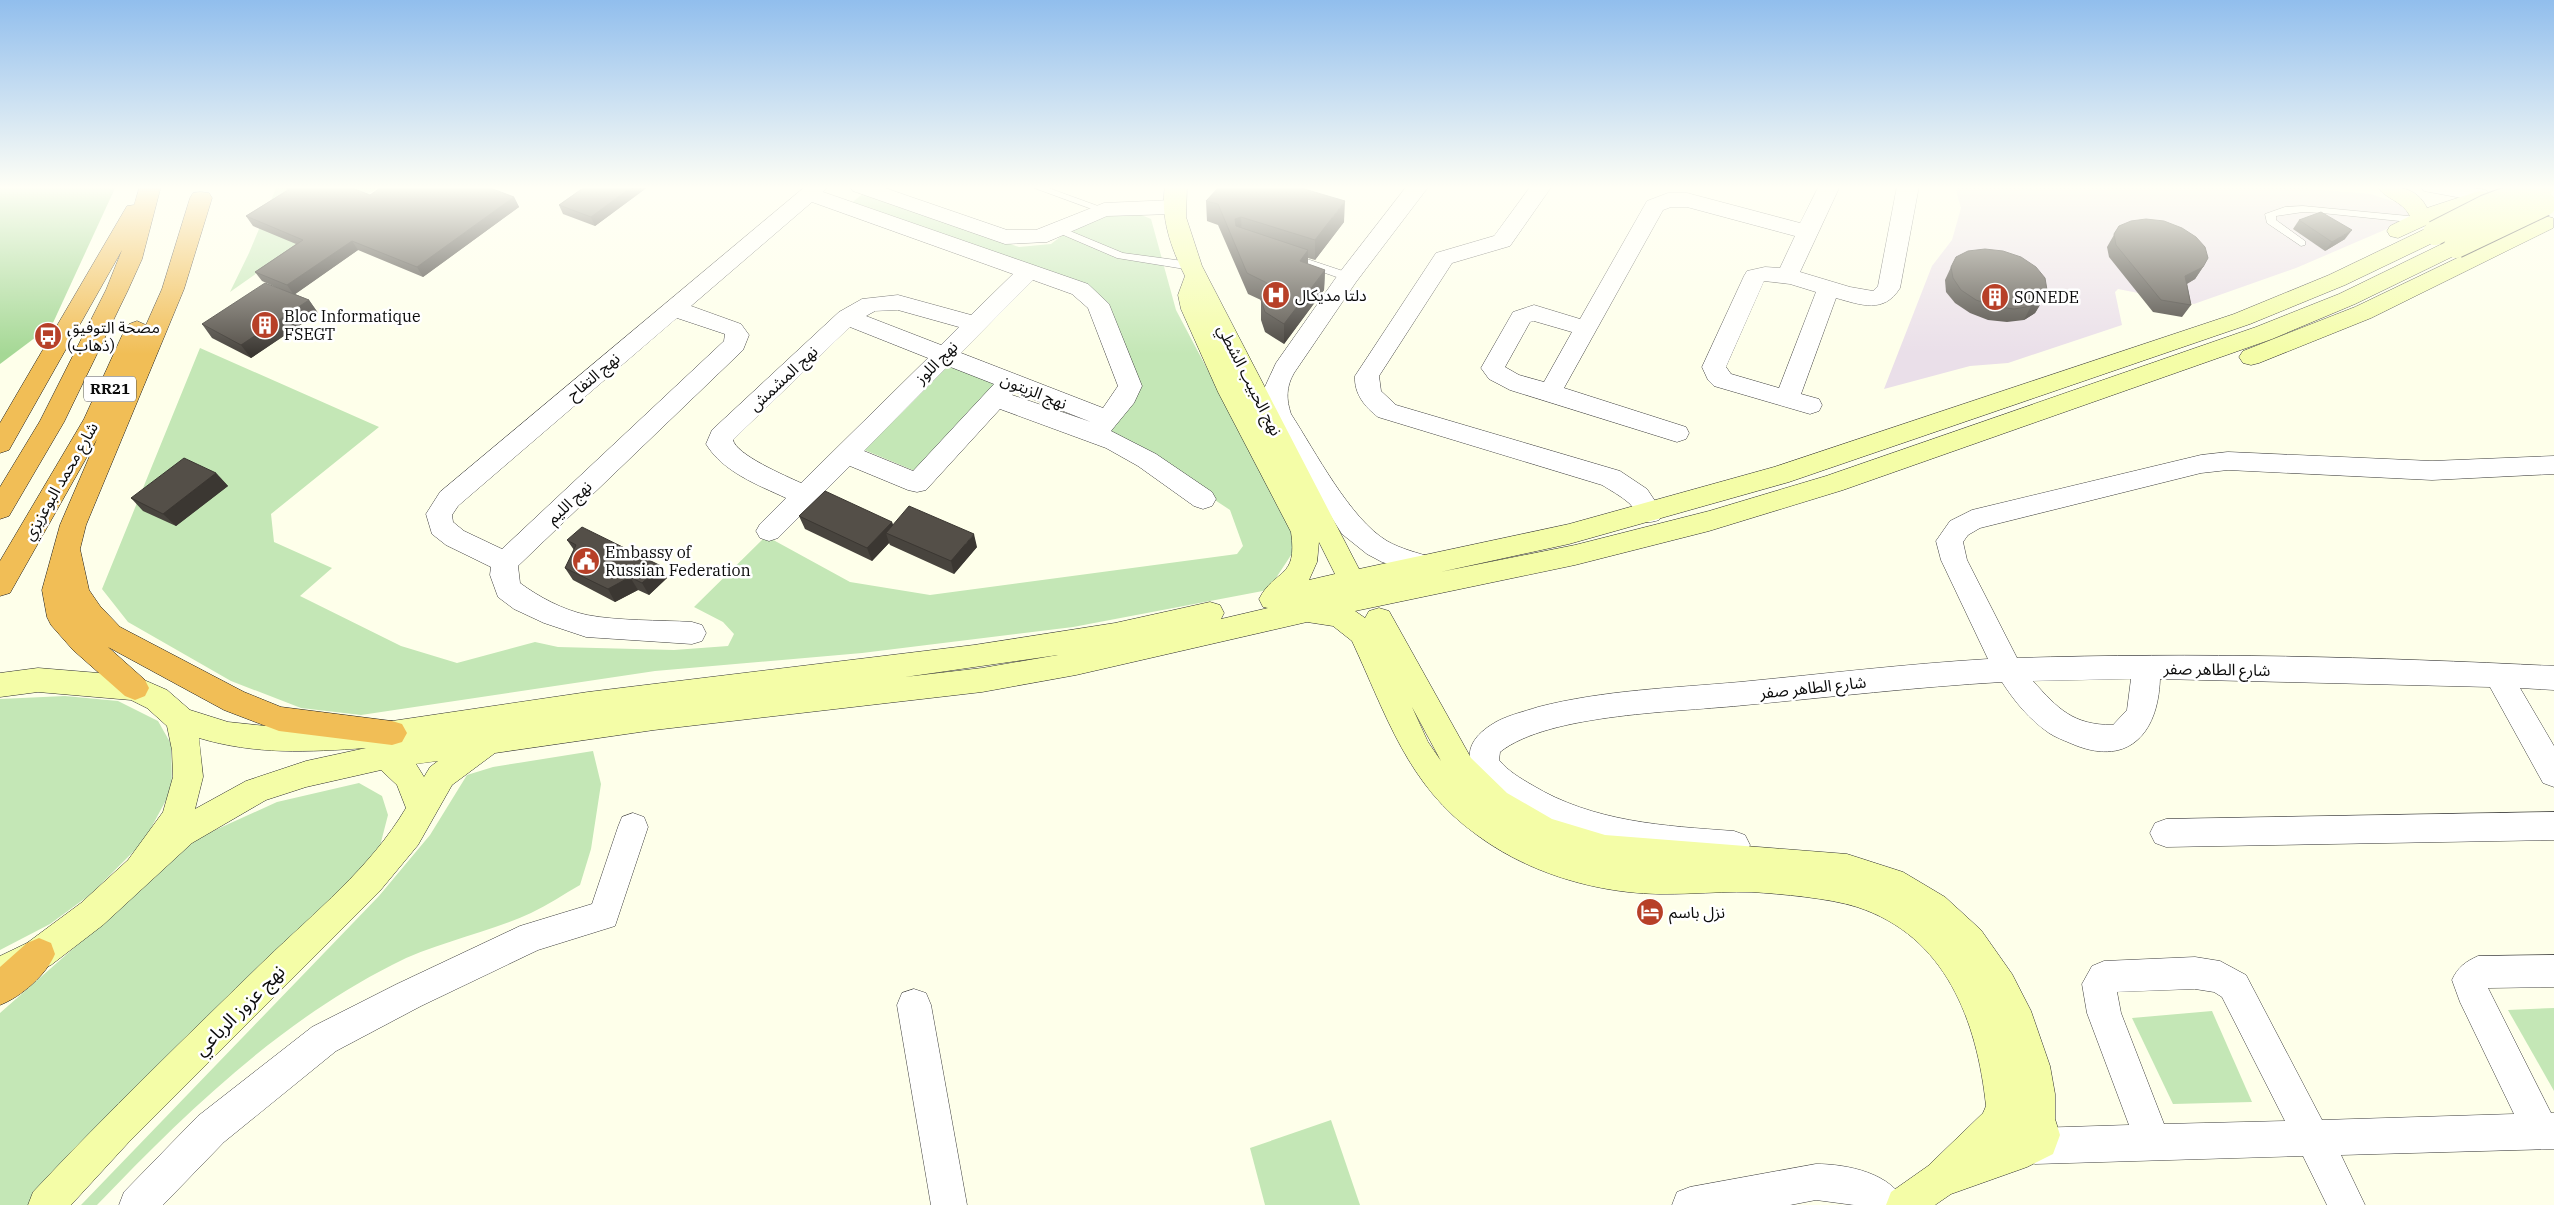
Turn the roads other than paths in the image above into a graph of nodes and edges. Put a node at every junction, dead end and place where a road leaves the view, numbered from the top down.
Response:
1 (115, 242) edge
2 (135, 242) edge
3 (178, 242) edge
4 (187, 242) edge
5 (751, 242) edge
6 (944, 242) edge
7 (1088, 242) edge
8 (1183, 242) edge
9 (1375, 242) edge
10 (1500, 242) edge
11 (1634, 242) edge
12 (1802, 242) edge
13 (1898, 242) edge
14 (2393, 242) edge
15 (2463, 242) edge
16 (2509, 242) edge
17 (1277, 254) edge
18 (1194, 271) junction
19 (1028, 272) junction
20 (1348, 277) junction
21 (1787, 277) junction
22 (1828, 289) junction
23 (673, 308) junction
24 (847, 317) junction
25 (974, 324) junction
26 (1585, 328) junction
27 (944, 355) junction
28 (1003, 390) junction
29 (1550, 392) junction
30 (2094, 393) junction
31 (1787, 398) junction
32 (1810, 405) dead end
33 (1101, 426) junction
34 (1677, 433) dead end
35 (0, 444) edge
36 (846, 454) junction
37 (2554, 465) edge
38 (803, 495) junction
39 (1203, 499) dead end
40 (0, 509) edge
41 (1650, 513) junction
42 (769, 532) dead end
43 (67, 545) junction
44 (505, 562) junction
45 (1424, 566) junction
46 (1346, 570) dead end
47 (0, 585) edge
48 (1284, 606) junction
49 (1380, 620) dead end
50 (692, 633) dead end
51 (2146, 667) junction
52 (2008, 670) junction
53 (2498, 675) junction
54 (2554, 678) edge
55 (0, 685) edge
56 (135, 688) junction
57 (181, 720) junction
58 (491, 739) junction
59 (389, 744) junction
60 (2554, 774) edge
61 (421, 807) junction
62 (2554, 826) edge
63 (634, 827) dead end
64 (1541, 829) junction
65 (2166, 833) dead end
66 (1847, 868) junction
67 (139, 870) junction
68 (1754, 878) junction
69 (39, 954) junction
70 (2554, 971) edge
71 (0, 973) edge
72 (0, 989) edge
73 (914, 1005) dead end
74 (2001, 1116) junction
75 (2547, 1131) edge
76 (2310, 1137) junction
77 (2033, 1139) junction
78 (2154, 1144) junction
79 (1941, 1179) junction
80 (46, 1205) edge
81 (137, 1205) edge
82 (949, 1205) edge
83 (1690, 1205) edge
84 (1888, 1205) edge
85 (1904, 1205) edge
86 (2347, 1205) edge

1 - 35 highway
2 - 40 highway, RR21
3 - 47 highway, شارع محمد البوعزيزي / RR21
4 - 43 highway
5 - 23 street, نهج التفاح
6 - 19 street
7 - 18 lane
8 - 18 street, نهج الحبيب الشطي
9 - 20 street
10 - 41 street
11 - 26 street
12 - 21 street
13 - 22 street
14 - 41 street
15 - 30 street, bridge
16 - 30 street
17 - 20 lane
18 - 46 street, نهج الحبيب الشطي
18 - 48 street
19 - 25 street, نهج اللوز
19 - 33 street
20 - 45 street
21 - 22 street
21 - 31 street
22 - 31 street
23 - 44 street, نهج الليم
23 - 44 street, نهج التفاح
24 - 25 street
24 - 27 street
24 - 38 street, نهج المشمش
25 - 27 street, نهج اللوز
26 - 29 street
26 - 29 street
27 - 28 street, نهج الزيتون
27 - 36 street, نهج اللوز
28 - 33 street, نهج الزيتون
28 - 36 street
29 - 34 street
30 - 48 street
31 - 32 street
33 - 39 street, نهج الزيتون
36 - 38 street, نهج اللوز
37 - 52 street
38 - 42 street, نهج اللوز
41 - 45 street
43 - 56 highway
43 - 59 highway
44 - 50 street
45 - 48 street
48 - 58 street
48 - 59 street
48 - 68 street
49 - 64 street
51 - 52 street, شارع الطاهر صفر
51 - 52 street
51 - 53 street, شارع الطاهر صفر
52 - 66 street, شارع الطاهر صفر
53 - 54 street, شارع الطاهر صفر
53 - 60 street
55 - 56 street
56 - 57 street
57 - 59 street
57 - 67 street
58 - 59 street
58 - 61 street, نهج عزوز الرباعي
59 - 61 street
59 - 67 street
61 - 80 street, نهج عزوز الرباعي
62 - 65 street
63 - 81 street
64 - 66 street
64 - 68 street
66 - 77 street
67 - 69 street
68 - 74 street
69 - 71 street
69 - 72 highway
70 - 75 street
73 - 82 street
74 - 77 street
74 - 79 street
75 - 76 street
76 - 78 street
76 - 78 street
76 - 86 street
77 - 78 street
77 - 79 street
79 - 85 street
83 - 84 street

